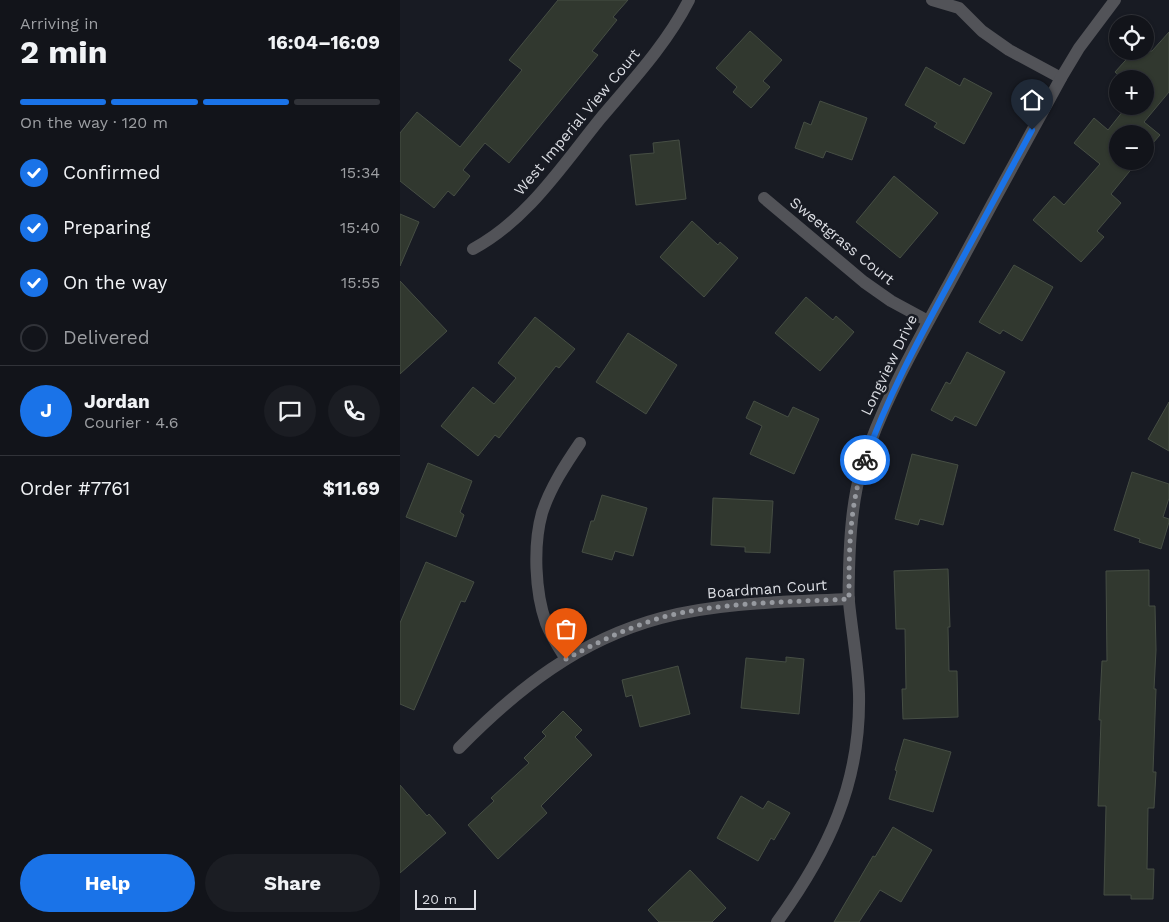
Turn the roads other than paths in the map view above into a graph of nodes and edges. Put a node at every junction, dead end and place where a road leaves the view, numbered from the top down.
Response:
1 (689, 0) edge
2 (932, 0) edge
3 (1115, 0) edge
4 (1060, 78) junction
5 (764, 198) dead end
6 (473, 249) dead end
7 (928, 321) junction
8 (580, 442) dead end
9 (849, 599) junction
10 (566, 659) junction
11 (460, 748) dead end
12 (777, 922) edge

1 - 6 street, West Imperial View Court
2 - 4 street
3 - 4 street, Longview Drive
4 - 7 street, Longview Drive
5 - 7 street, Sweetgrass Court
7 - 9 street, Longview Drive
8 - 10 street
9 - 10 street, Boardman Court
9 - 12 street, Longview Drive
10 - 11 street, Boardman Court

